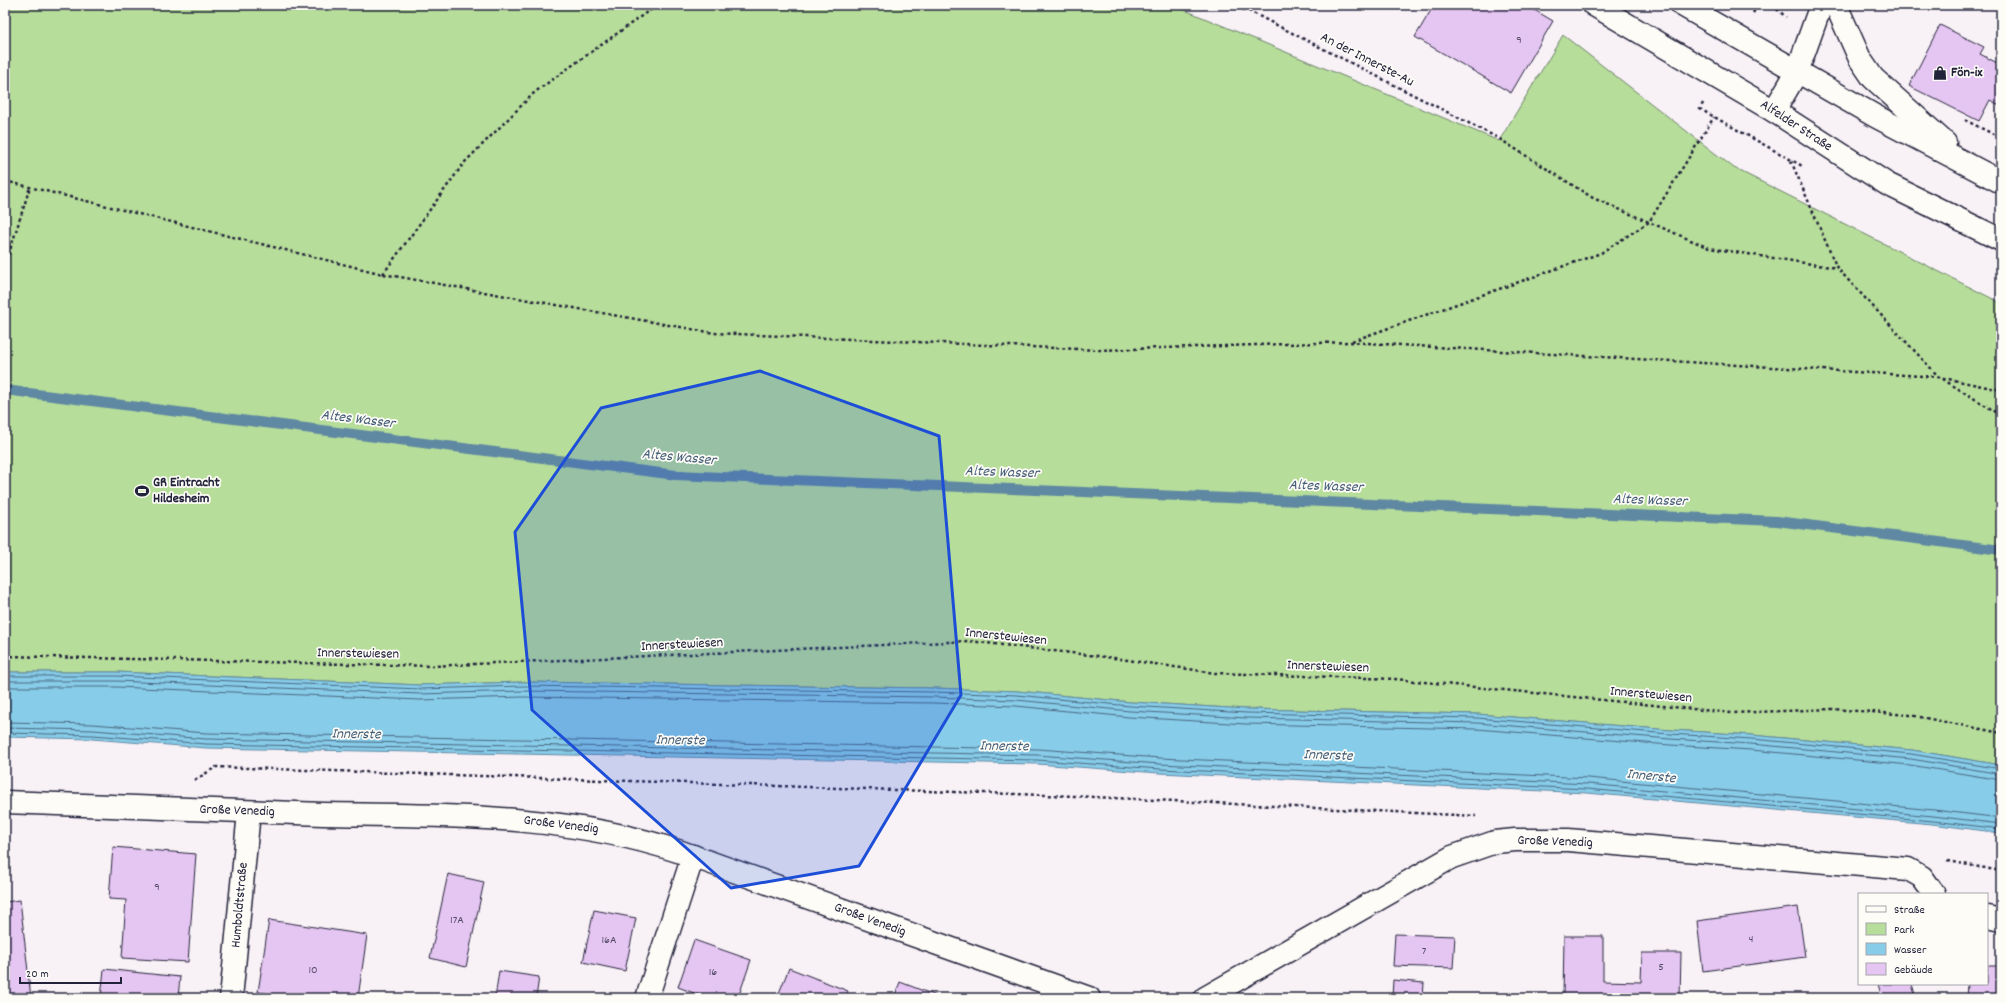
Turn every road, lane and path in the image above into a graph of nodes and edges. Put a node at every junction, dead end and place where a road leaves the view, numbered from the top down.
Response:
1 (657, 5) edge
2 (1225, 5) edge
3 (1594, 5) edge
4 (1682, 5) edge
5 (1821, 5) edge
6 (1836, 5) edge
7 (1797, 72) junction
8 (1774, 112) junction
9 (1714, 117) dead end
10 (1791, 160) dead end
11 (1968, 164) junction
12 (5, 181) edge
13 (2001, 182) edge
14 (30, 187) junction
15 (1649, 222) junction
16 (2001, 240) edge
17 (5, 266) edge
18 (1837, 268) junction
19 (383, 274) junction
20 (1350, 342) junction
21 (1939, 377) junction
22 (2001, 390) edge
23 (2001, 415) edge
24 (5, 656) edge
25 (2001, 734) edge
26 (190, 784) dead end
27 (5, 802) edge
28 (249, 812) junction
29 (1484, 817) dead end
30 (693, 856) junction
31 (1944, 860) dead end
32 (2001, 871) edge
33 (1933, 893) edge
34 (1988, 917) edge
35 (2001, 920) edge
36 (231, 998) edge
37 (647, 998) edge
38 (1089, 998) edge
39 (1205, 998) edge

1 - 19 path
2 - 15 path, An der Innerste-Au
3 - 8 street, Alfelder Straße
4 - 7 street
5 - 7 street
6 - 11 street
7 - 8 street
7 - 11 street
8 - 16 street, Alfelder Straße
9 - 15 path
10 - 18 path
11 - 13 street
12 - 14 path
14 - 17 path
14 - 19 path
15 - 18 path, An der Innerste-Au
15 - 20 path
18 - 21 path
19 - 20 path
20 - 21 path
21 - 22 path
21 - 23 path
24 - 25 path, Innerstewiesen
26 - 29 path
27 - 28 street, Große Venedig
28 - 30 street, Große Venedig
28 - 36 street, Humboldtstraße
30 - 37 street
30 - 38 street, Große Venedig
31 - 32 path
33 - 39 street, Große Venedig
34 - 35 street

